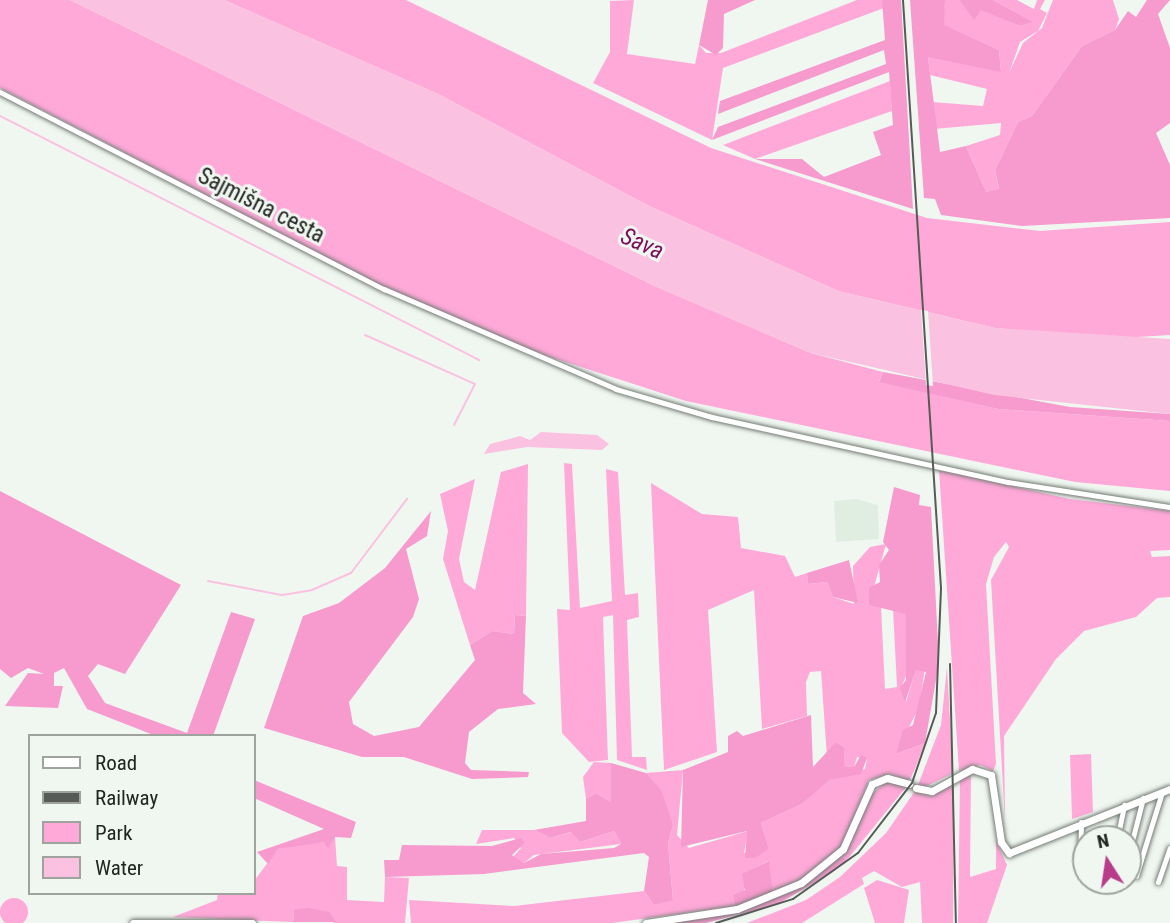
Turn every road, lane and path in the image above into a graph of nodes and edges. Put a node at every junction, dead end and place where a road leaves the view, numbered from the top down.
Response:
1 (0, 92) edge
2 (1170, 507) edge
3 (1166, 790) edge
4 (1143, 799) junction
5 (1124, 805) junction
6 (1081, 821) junction
7 (1081, 825) edge
8 (1120, 825) edge
9 (1136, 825) edge
10 (1170, 848) edge
11 (1142, 859) edge
12 (1158, 882) dead end
13 (133, 923) edge
14 (252, 923) edge
15 (646, 923) edge

1 - 2 street, Sajmišna cesta
3 - 4 main road
3 - 11 street
4 - 5 main road
4 - 9 street
5 - 6 main road
5 - 8 street
6 - 7 street
6 - 15 main road
10 - 12 street
13 - 14 main road

